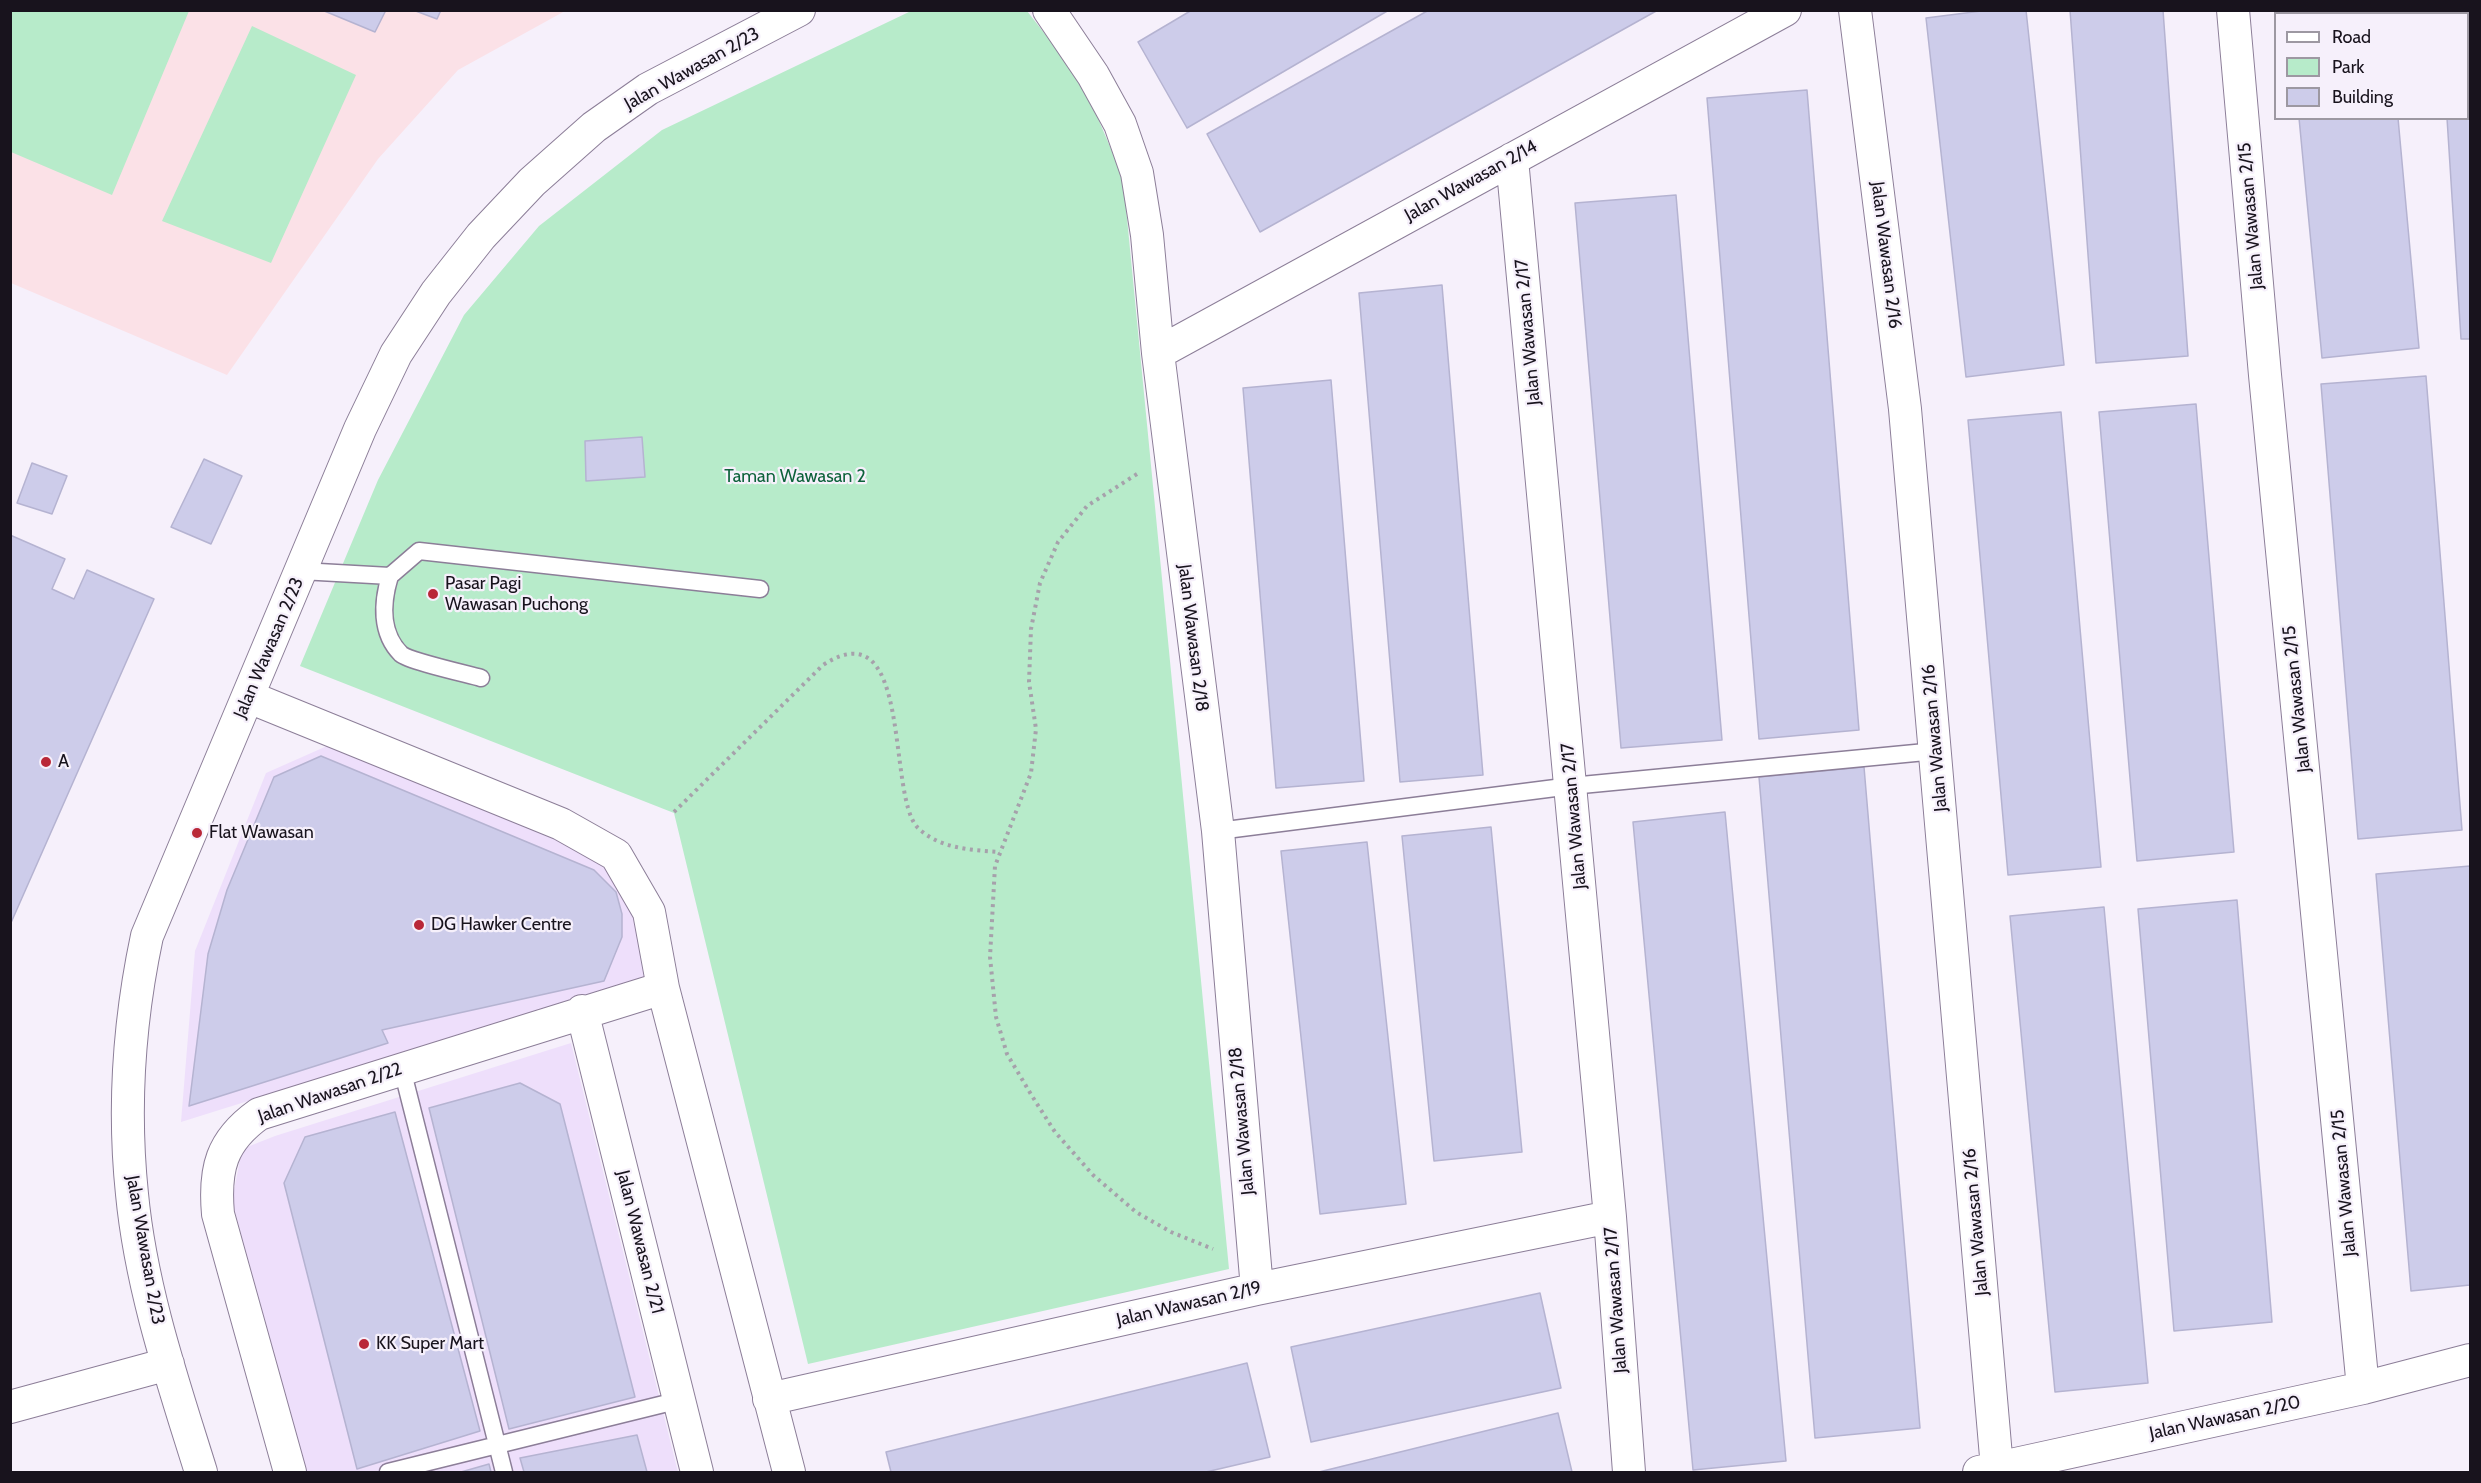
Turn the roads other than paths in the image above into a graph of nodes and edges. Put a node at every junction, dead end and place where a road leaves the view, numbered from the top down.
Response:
1 (799, 10) edge
2 (1785, 10) edge
3 (1855, 10) edge
4 (2233, 10) edge
5 (1054, 12) edge
6 (1512, 159) junction
7 (1158, 352) junction
8 (301, 571) junction
9 (390, 576) junction
10 (760, 589) dead end
11 (481, 678) dead end
12 (249, 697) junction
13 (1936, 751) junction
14 (1571, 786) junction
15 (1218, 831) junction
16 (663, 988) junction
17 (582, 1011) junction
18 (402, 1069) junction
19 (1610, 1217) junction
20 (1257, 1289) junction
21 (2470, 1360) edge
22 (168, 1364) junction
23 (2363, 1388) junction
24 (770, 1400) junction
25 (680, 1401) junction
26 (10, 1407) edge
27 (497, 1446) junction
28 (1988, 1470) edge
29 (201, 1473) edge
30 (290, 1473) edge
31 (388, 1473) edge
32 (504, 1473) edge
33 (698, 1473) edge
34 (789, 1473) edge
35 (1629, 1473) edge

1 - 8 street, Jalan Wawasan 2/23
2 - 6 street, Jalan Wawasan 2/14
3 - 13 street, Jalan Wawasan 2/16
4 - 23 street, Jalan Wawasan 2/15
5 - 7 street, Jalan Wawasan 2/18
6 - 7 street, Jalan Wawasan 2/14
6 - 14 street, Jalan Wawasan 2/17
7 - 15 street, Jalan Wawasan 2/18
8 - 9 lane
8 - 12 street, Jalan Wawasan 2/23
9 - 10 lane
9 - 11 lane
12 - 16 street
12 - 22 street, Jalan Wawasan 2/23
13 - 14 lane
13 - 28 street, Jalan Wawasan 2/16
14 - 15 lane
14 - 19 street, Jalan Wawasan 2/17
15 - 20 street, Jalan Wawasan 2/18
16 - 17 street, Jalan Wawasan 2/22
16 - 24 street
17 - 18 street, Jalan Wawasan 2/22
17 - 25 street, Jalan Wawasan 2/21
18 - 27 lane
18 - 30 street, Jalan Wawasan 2/22
19 - 20 street, Jalan Wawasan 2/19
19 - 35 street, Jalan Wawasan 2/17
20 - 24 street, Jalan Wawasan 2/19
21 - 23 street, Jalan Wawasan 2/20
22 - 26 street
22 - 29 street, Jalan Wawasan 2/23
23 - 28 street, Jalan Wawasan 2/20
24 - 34 street
25 - 27 lane
25 - 33 street, Jalan Wawasan 2/21
27 - 31 lane
27 - 32 lane

